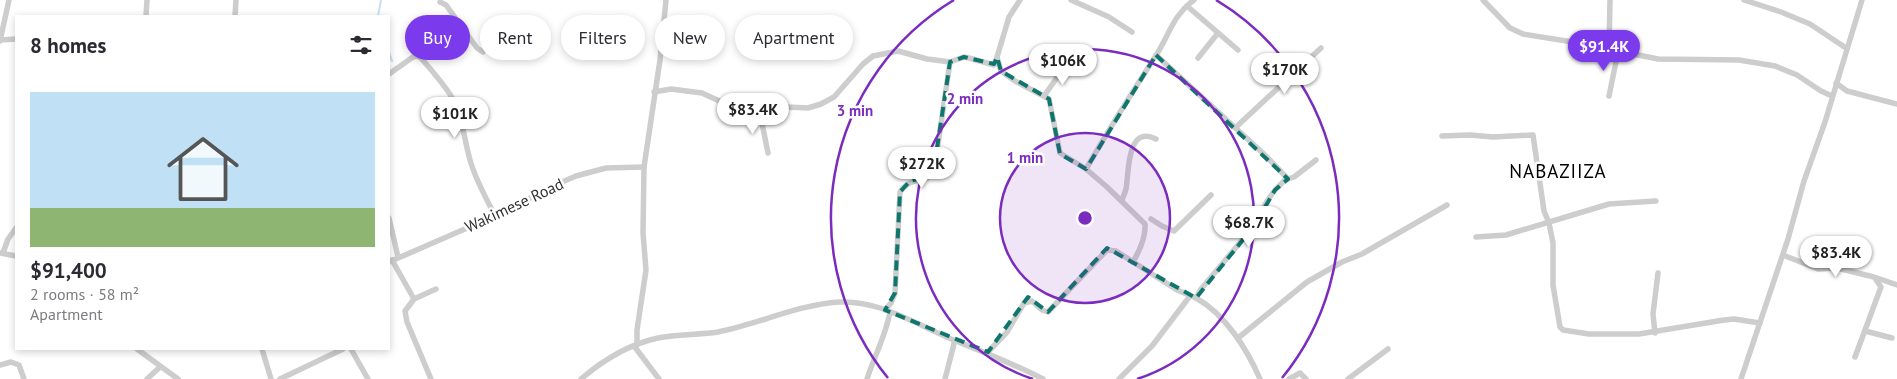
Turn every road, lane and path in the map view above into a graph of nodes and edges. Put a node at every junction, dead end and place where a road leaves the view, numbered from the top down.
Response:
1 (9, 0) edge
2 (147, 0) edge
3 (236, 0) edge
4 (666, 0) edge
5 (1020, 0) edge
6 (1071, 0) edge
7 (1194, 0) edge
8 (1483, 0) edge
9 (1610, 0) edge
10 (1744, 0) edge
11 (1863, 0) edge
12 (440, 2) dead end
13 (1187, 6) junction
14 (146, 15) edge
15 (235, 15) edge
16 (1132, 32) dead end
17 (1218, 34) junction
18 (15, 39) edge
19 (0, 41) edge
20 (1321, 48) dead end
21 (1846, 48) junction
22 (480, 50) edge
23 (1238, 50) dead end
24 (1609, 50) junction
25 (1618, 52) junction
26 (1156, 55) junction
27 (997, 58) junction
28 (1198, 58) dead end
29 (950, 62) junction
30 (1074, 63) dead end
31 (390, 73) edge
32 (1836, 83) junction
33 (654, 92) junction
34 (1044, 96) junction
35 (1610, 96) dead end
36 (1832, 96) junction
37 (1897, 104) edge
38 (760, 113) junction
39 (1235, 128) junction
40 (1442, 136) dead end
41 (1156, 139) dead end
42 (768, 153) dead end
43 (1316, 160) dead end
44 (644, 167) junction
45 (1086, 169) junction
46 (1288, 179) junction
47 (1211, 195) dead end
48 (1122, 200) junction
49 (1656, 201) dead end
50 (1447, 204) dead end
51 (495, 216) junction
52 (1151, 219) dead end
53 (390, 222) edge
54 (1549, 223) junction
55 (15, 229) edge
56 (1476, 237) dead end
57 (2, 253) edge
58 (1783, 255) junction
59 (15, 256) edge
60 (398, 258) junction
61 (390, 261) edge
62 (1133, 262) junction
63 (1658, 273) dead end
64 (1874, 277) junction
65 (1897, 285) edge
66 (436, 289) dead end
67 (1193, 297) junction
68 (414, 299) junction
69 (888, 311) junction
70 (1760, 323) junction
71 (1865, 331) junction
72 (1655, 333) junction
73 (1238, 338) junction
74 (1892, 338) dead end
75 (955, 340) junction
76 (636, 346) junction
77 (1388, 349) dead end
78 (138, 350) edge
79 (262, 350) edge
80 (341, 350) edge
81 (352, 350) edge
82 (988, 352) junction
83 (1855, 357) dead end
84 (0, 365) edge
85 (160, 367) junction
86 (24, 379) edge
87 (147, 379) edge
88 (178, 379) edge
89 (271, 379) edge
90 (280, 379) edge
91 (368, 379) edge
92 (431, 379) edge
93 (582, 379) edge
94 (659, 379) edge
95 (867, 379) edge
96 (945, 379) edge
97 (1043, 379) edge
98 (1119, 379) edge
99 (1260, 379) edge
100 (1289, 379) edge
101 (1306, 379) edge
102 (1348, 379) edge
103 (1741, 379) edge

1 - 19 street
2 - 14 street
3 - 15 street
4 - 33 street
5 - 27 street
6 - 16 street
7 - 13 street
8 - 24 street
9 - 24 street
10 - 21 street
11 - 21 street
12 - 22 street
13 - 17 street
13 - 26 street
17 - 23 street
17 - 28 street
18 - 19 street
20 - 39 street
21 - 32 street
24 - 25 street
25 - 35 street
25 - 36 street
26 - 39 street
26 - 45 street
27 - 29 street
27 - 34 street
29 - 38 street
29 - 69 street
30 - 34 street
31 - 51 street
32 - 36 street
32 - 37 street
33 - 38 street
33 - 44 street
34 - 45 street
36 - 58 street
38 - 42 street
39 - 46 street
40 - 54 street
41 - 48 street
43 - 46 street
44 - 51 street, Wakimese Road
44 - 76 street
45 - 48 street
46 - 67 street
47 - 52 street
48 - 62 street
49 - 54 street
50 - 73 street
51 - 60 street, Wakimese Road
53 - 60 street
54 - 56 street
54 - 72 street
55 - 57 street
57 - 59 street
58 - 64 street
58 - 70 street
60 - 61 street, Wakimese Road
61 - 68 street
62 - 67 street
62 - 82 street
63 - 72 street
64 - 65 street
64 - 71 street
66 - 68 street
67 - 73 street
67 - 98 street
68 - 92 street
69 - 75 street
69 - 76 street
69 - 95 street
70 - 72 street
70 - 103 street
71 - 74 street
71 - 83 street
73 - 99 street
75 - 82 street
75 - 96 street
76 - 93 street
76 - 94 street
77 - 102 street
78 - 85 street
79 - 89 street
80 - 90 street
81 - 91 street
82 - 97 street
84 - 86 street
85 - 87 street
85 - 88 street
100 - 101 street

